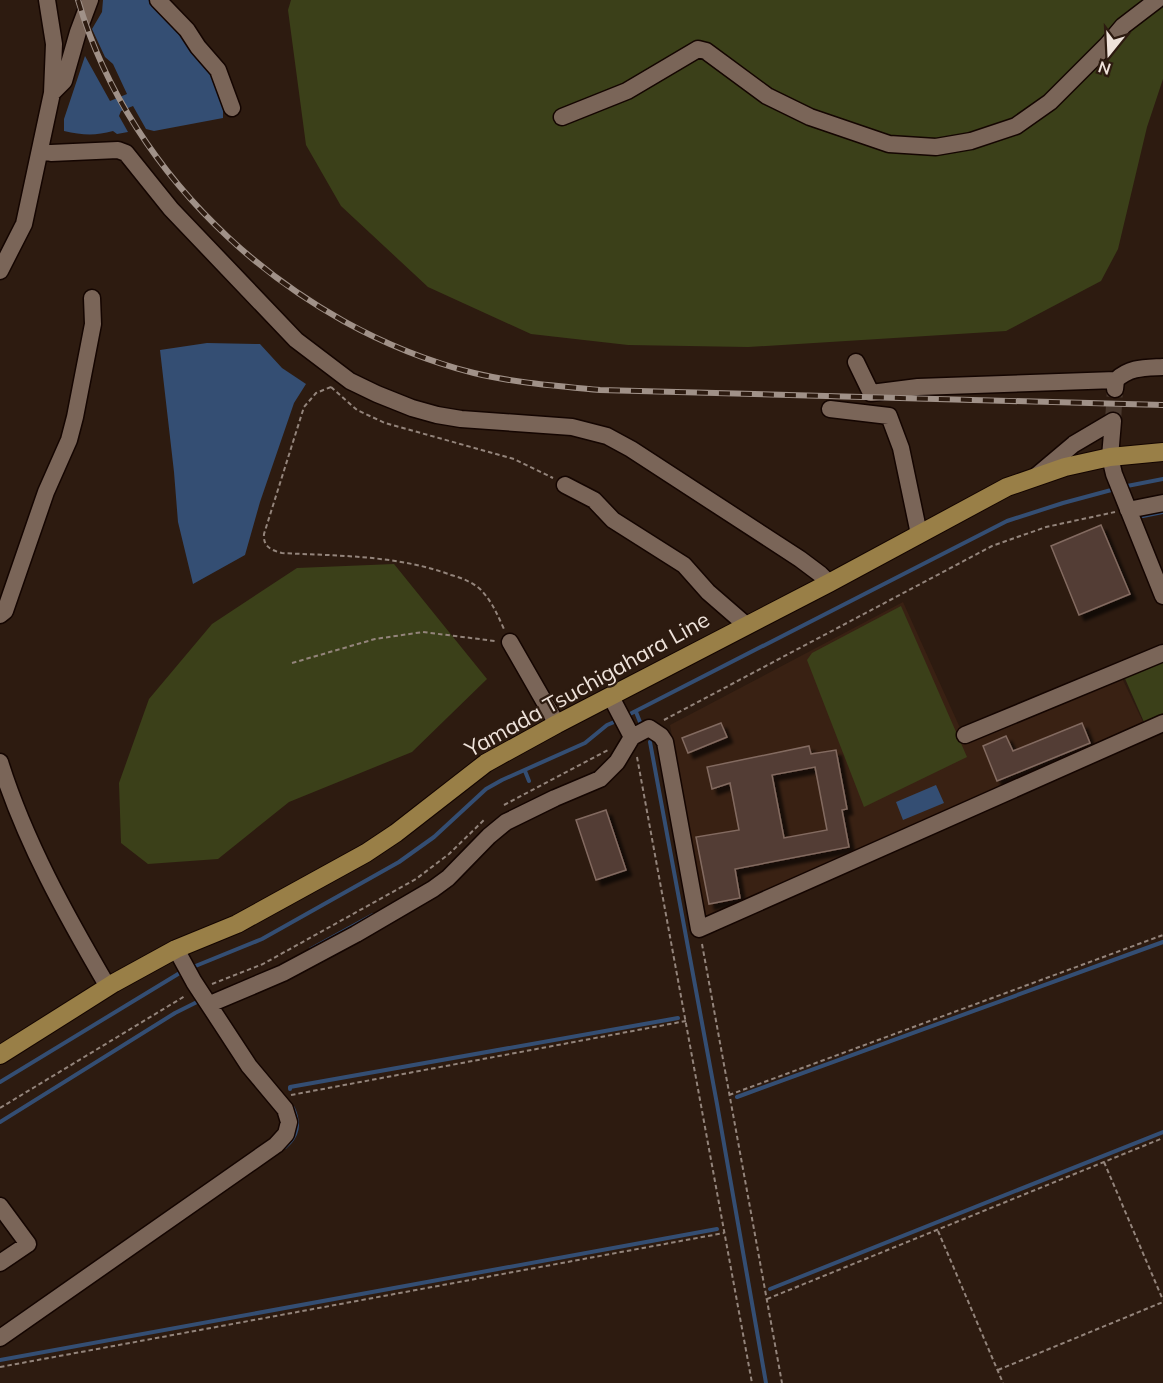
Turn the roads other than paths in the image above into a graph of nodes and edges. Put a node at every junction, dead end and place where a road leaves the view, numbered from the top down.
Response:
1 (47, 0) edge
2 (90, 0) edge
3 (158, 0) edge
4 (1157, 0) edge
5 (52, 93) junction
6 (232, 108) dead end
7 (562, 117) dead end
8 (40, 151) junction
9 (0, 271) edge
10 (92, 298) dead end
11 (856, 362) dead end
12 (1163, 367) edge
13 (830, 409) dead end
14 (1163, 452) edge
15 (1112, 465) junction
16 (1033, 478) junction
17 (565, 485) dead end
18 (1163, 503) edge
19 (1126, 506) junction
20 (919, 534) junction
21 (829, 583) junction
22 (1163, 596) edge
23 (0, 615) edge
24 (746, 625) junction
25 (510, 642) road end
26 (1163, 653) edge
27 (611, 697) junction
28 (1163, 723) edge
29 (557, 724) junction
30 (630, 733) junction
31 (965, 735) dead end
32 (0, 762) edge
33 (178, 952) junction
34 (108, 987) junction
35 (210, 1004) junction
36 (0, 1055) edge
37 (0, 1206) edge
38 (0, 1263) edge
39 (0, 1338) edge

1 - 5 street
2 - 5 street
3 - 6 street
4 - 7 street
5 - 8 street
8 - 9 street
8 - 21 street
10 - 23 street
11 - 12 street
13 - 20 street
14 - 15 main road, Yamada Tsuchigahara Line
15 - 16 main road, Yamada Tsuchigahara Line
15 - 16 street
15 - 19 street
16 - 20 main road, Yamada Tsuchigahara Line
17 - 24 street
18 - 19 street
19 - 22 street
20 - 21 main road, Yamada Tsuchigahara Line
21 - 24 main road, Yamada Tsuchigahara Line
24 - 27 main road, Yamada Tsuchigahara Line
25 - 29 street
26 - 31 street
27 - 29 main road, Yamada Tsuchigahara Line
27 - 30 street
28 - 30 street
29 - 33 main road, Yamada Tsuchigahara Line
30 - 35 street
32 - 34 street
33 - 34 main road, Yamada Tsuchigahara Line
33 - 35 street
34 - 36 main road, Yamada Tsuchigahara Line
35 - 39 street
37 - 38 street

